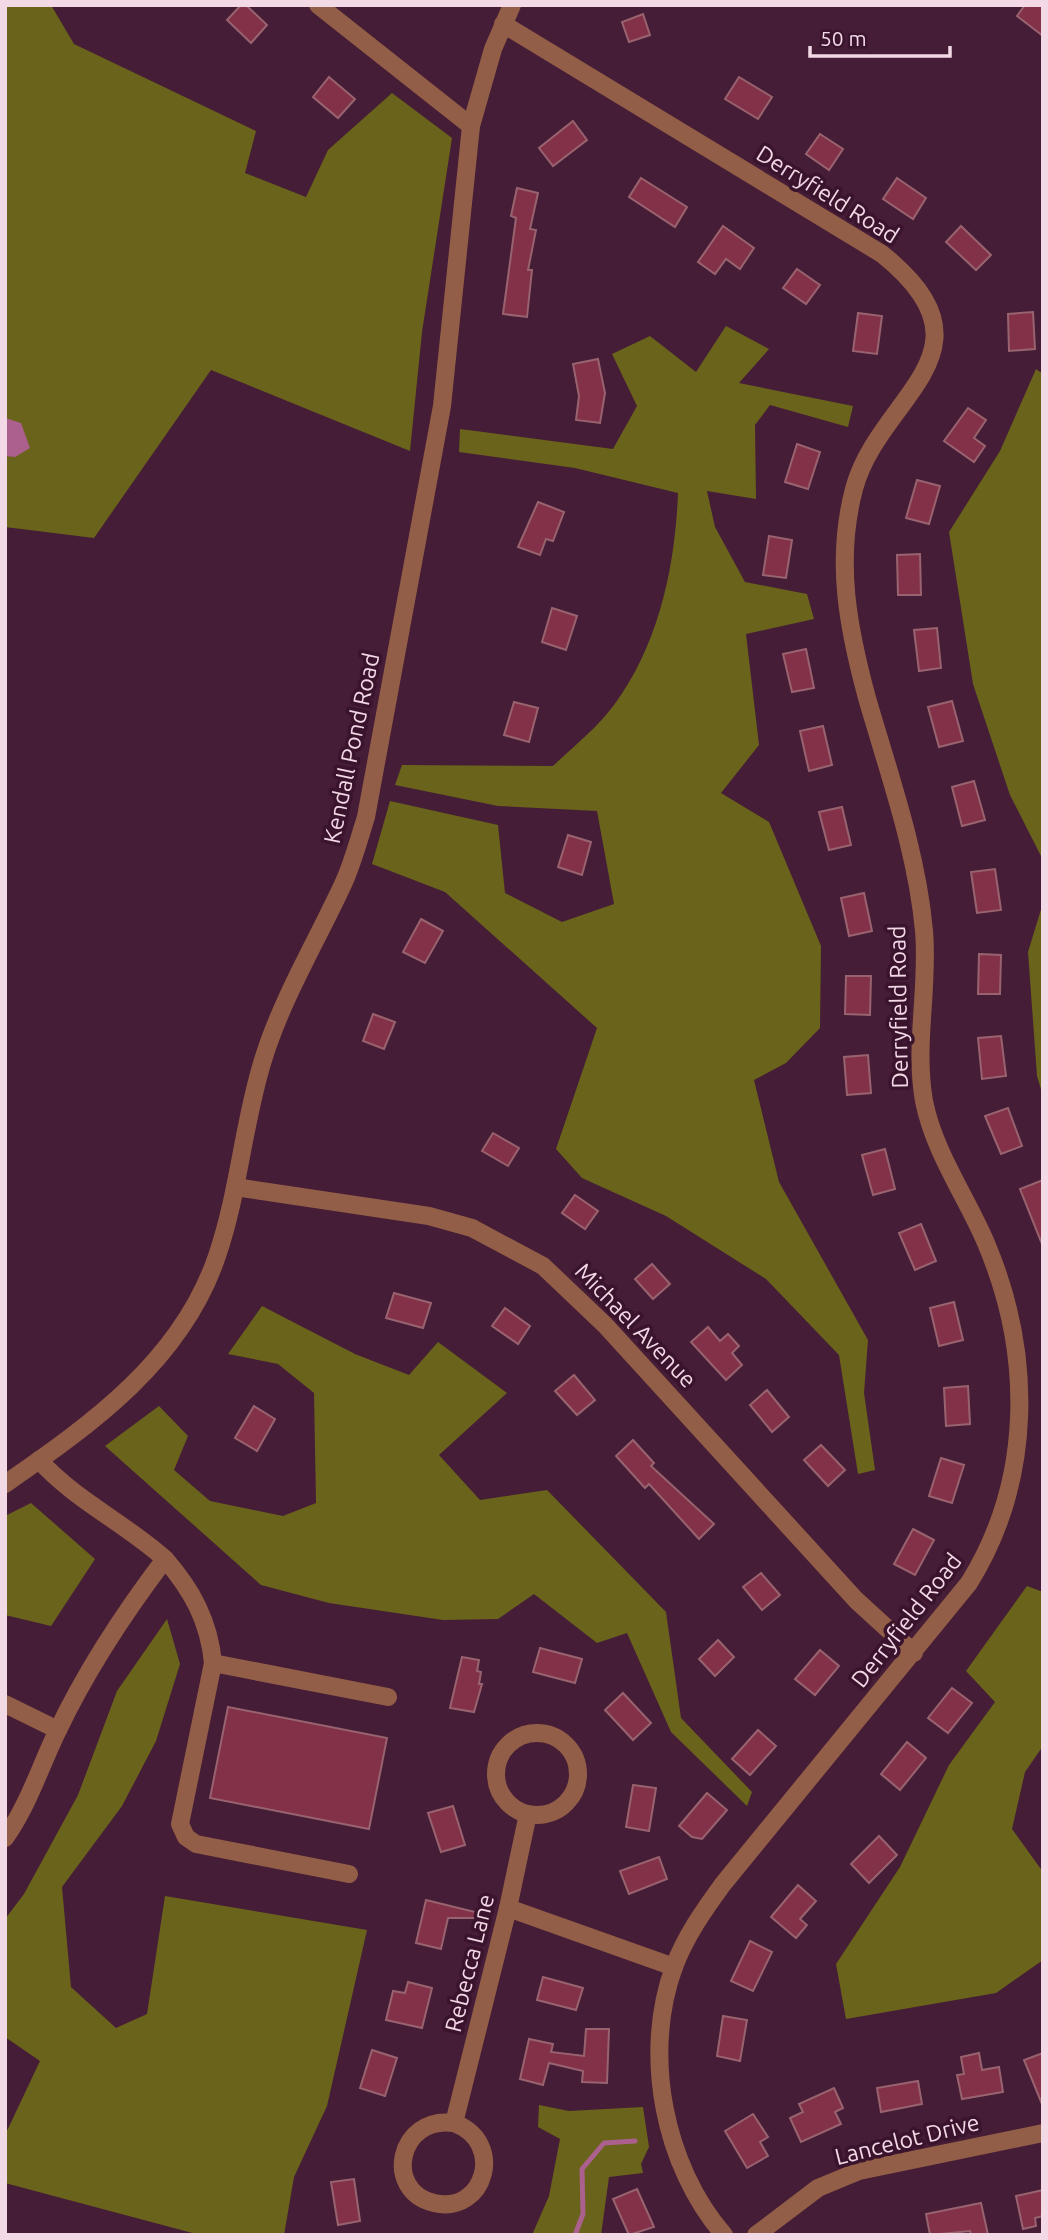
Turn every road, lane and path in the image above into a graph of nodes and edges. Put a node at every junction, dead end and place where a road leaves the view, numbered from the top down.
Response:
1 (318, 5) edge
2 (512, 5) edge
3 (503, 24) junction
4 (471, 126) junction
5 (235, 1187) junction
6 (39, 1460) junction
7 (5, 1484) edge
8 (165, 1559) junction
9 (914, 1653) junction
10 (213, 1663) junction
11 (388, 1697) dead end
12 (5, 1704) edge
13 (58, 1730) junction
14 (528, 1814) junction
15 (5, 1838) edge
16 (349, 1874) dead end
17 (508, 1908) junction
18 (674, 1967) junction
19 (454, 2123) junction
20 (1043, 2133) edge
21 (724, 2235) edge
22 (756, 2235) edge

1 - 4 street
2 - 3 street, Kendall Pond Road
3 - 4 street, Kendall Pond Road
3 - 9 street, Derryfield Road
4 - 5 street, Kendall Pond Road
5 - 6 street, Kendall Pond Road
5 - 9 street, Michael Avenue
6 - 7 street, Kendall Pond Road
6 - 8 street
8 - 10 street
8 - 13 street
9 - 18 street, Derryfield Road
10 - 11 street
10 - 16 street
12 - 13 street
13 - 15 street
14 - 14 street
14 - 17 street, Rebecca Lane
17 - 18 street
17 - 19 street, Rebecca Lane
18 - 21 street, Derryfield Road
19 - 19 street
20 - 22 street, Lancelot Drive

